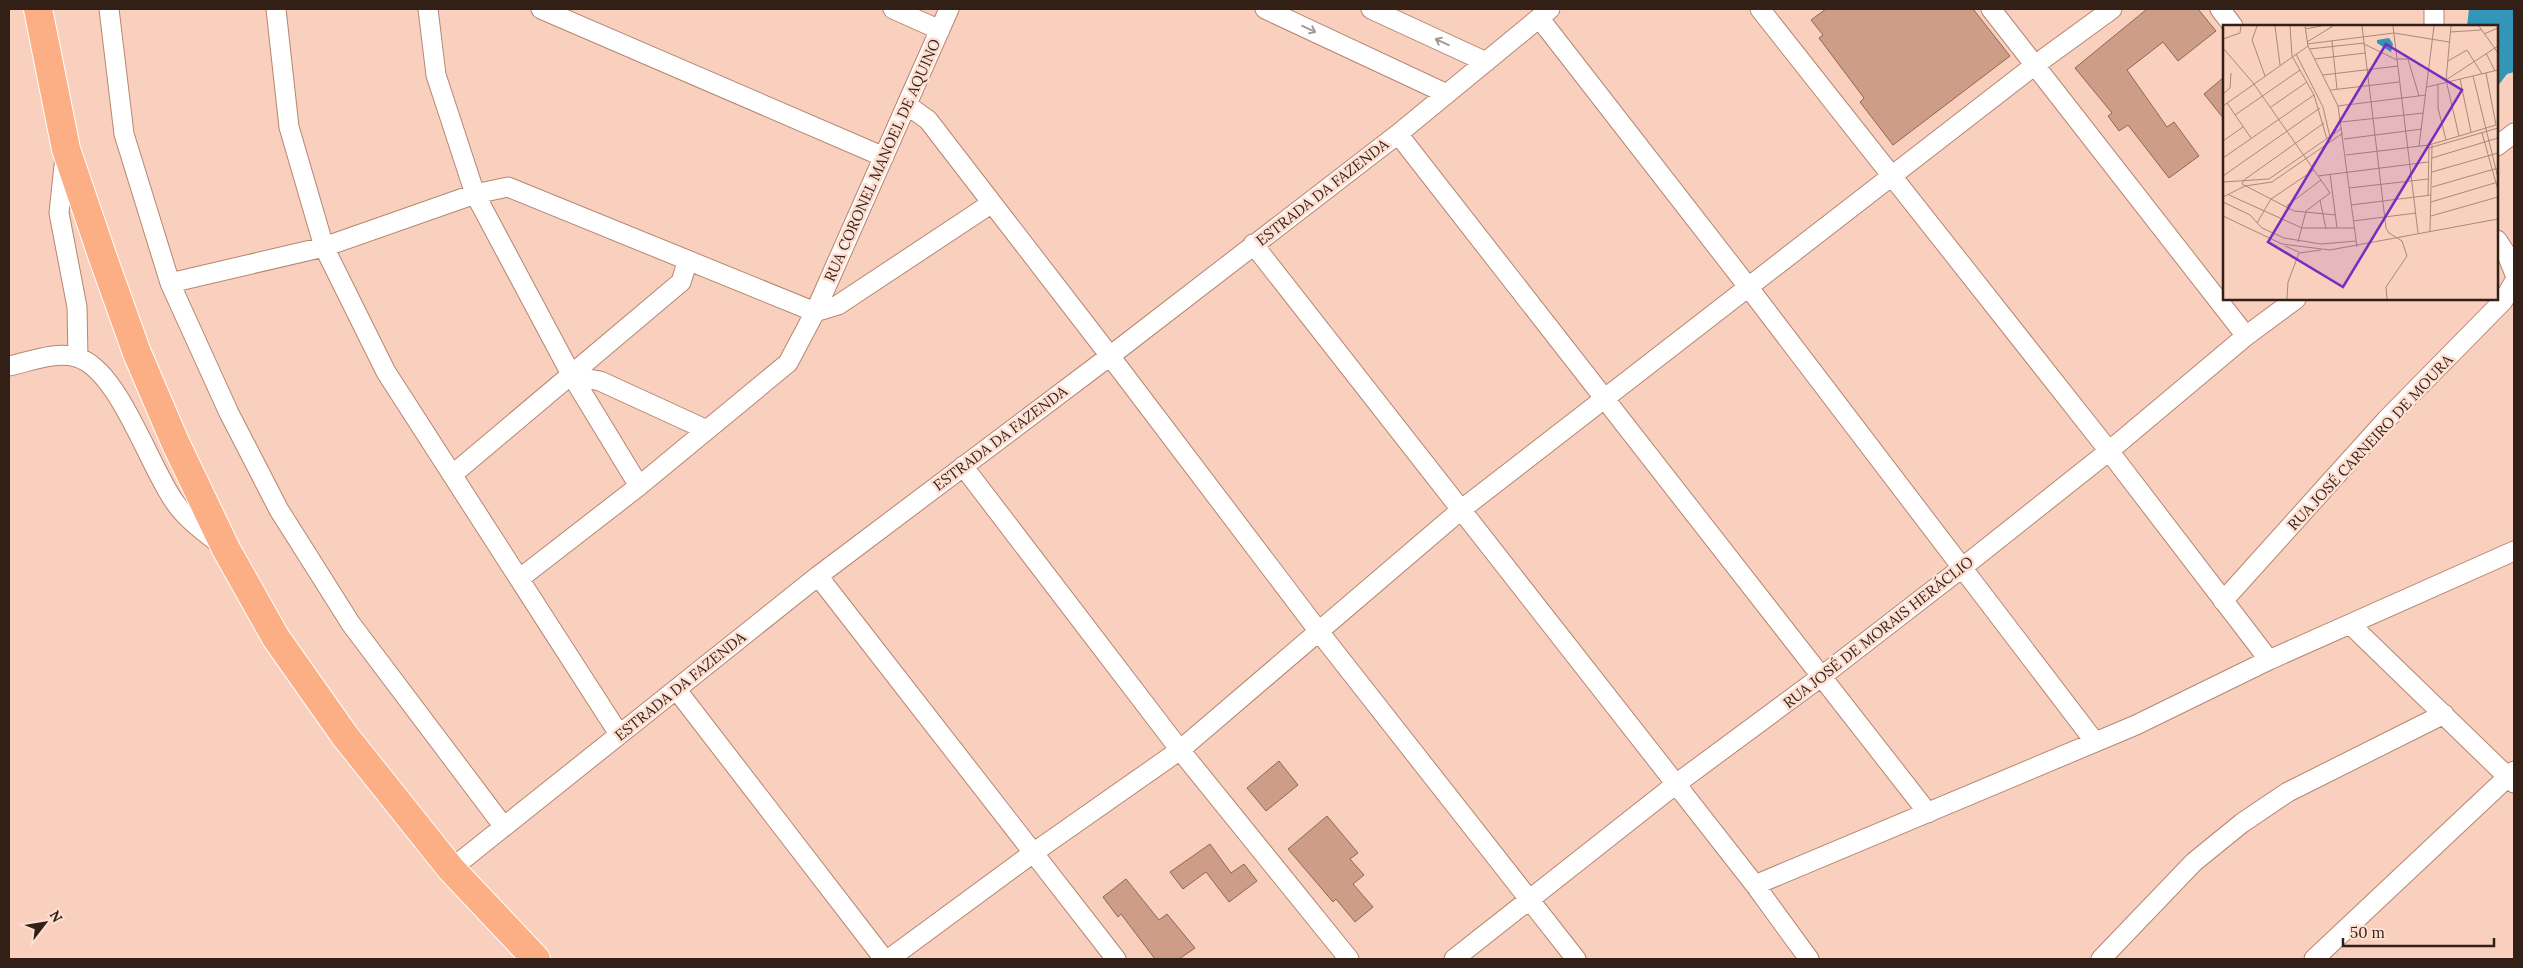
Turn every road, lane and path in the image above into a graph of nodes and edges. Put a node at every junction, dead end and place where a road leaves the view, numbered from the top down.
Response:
1 (38, 9) edge
2 (109, 9) edge
3 (276, 9) edge
4 (428, 9) edge
5 (541, 9) edge
6 (893, 9) edge
7 (949, 9) edge
8 (1265, 9) edge
9 (1371, 9) edge
10 (1760, 9) edge
11 (1991, 9) edge
12 (2112, 9) edge
13 (2220, 9) edge
14 (2434, 9) edge
15 (1545, 14) edge
16 (2232, 25) edge
17 (2434, 25) edge
18 (940, 30) junction
19 (1486, 62) junction
20 (2035, 65) junction
21 (1447, 94) junction
22 (907, 104) junction
23 (2514, 133) edge
24 (1398, 134) junction
25 (2498, 145) edge
26 (66, 149) junction
27 (884, 157) junction
28 (1893, 176) junction
29 (475, 194) junction
30 (992, 203) junction
31 (2498, 242) edge
32 (1254, 244) junction
33 (324, 247) junction
34 (688, 260) junction
35 (2514, 272) edge
36 (170, 282) junction
37 (2514, 282) edge
38 (1749, 288) junction
39 (2295, 300) edge
40 (815, 312) junction
41 (2246, 336) junction
42 (1110, 356) junction
43 (78, 357) junction
44 (9, 366) edge
45 (572, 376) junction
46 (1604, 399) junction
47 (707, 430) junction
48 (2109, 451) junction
49 (963, 466) junction
50 (452, 475) junction
51 (639, 486) junction
52 (1462, 509) junction
53 (226, 549) junction
54 (2514, 551) edge
55 (1963, 567) junction
56 (818, 576) junction
57 (519, 579) junction
58 (2224, 600) junction
59 (2351, 625) junction
60 (1320, 633) junction
61 (2269, 660) junction
62 (1822, 676) junction
63 (676, 689) junction
64 (2444, 714) junction
65 (619, 734) junction
66 (2094, 742) junction
67 (1180, 750) junction
68 (2512, 777) edge
69 (1676, 784) junction
70 (1928, 812) junction
71 (504, 827) junction
72 (1033, 853) junction
73 (451, 868) junction
74 (1756, 885) junction
75 (1529, 901) junction
76 (536, 959) edge
77 (884, 959) edge
78 (889, 959) edge
79 (1116, 959) edge
80 (1349, 959) edge
81 (1454, 959) edge
82 (1576, 959) edge
83 (1809, 959) edge
84 (2101, 959) edge
85 (2314, 959) edge

1 - 26 main road
2 - 36 street
3 - 33 street
4 - 29 street
5 - 27 street
6 - 18 street
7 - 18 street, RUA CORONEL MANOEL DE AQUINO
8 -> 21 street
19 -> 9 street
10 - 28 street
11 - 20 street
12 - 20 street
13 - 16 street
14 - 17 street
15 - 19 street, ESTRADA DA FAZENDA
15 - 38 street
18 - 22 street, RUA CORONEL MANOEL DE AQUINO
19 - 21 street, ESTRADA DA FAZENDA
20 - 28 street
20 - 41 street
21 - 24 street, ESTRADA DA FAZENDA
22 - 27 street, RUA CORONEL MANOEL DE AQUINO
22 - 30 street
23 - 25 street
24 - 32 street, ESTRADA DA FAZENDA
24 - 46 street
26 - 43 street
26 - 53 main road
27 - 40 street, RUA CORONEL MANOEL DE AQUINO
28 - 38 street
28 - 48 street
29 - 33 street
29 - 34 street
29 - 45 street
30 - 40 street
30 - 42 street
31 - 35 street
32 - 42 street, ESTRADA DA FAZENDA
32 - 52 street
33 - 36 street
33 - 50 street
34 - 40 street
34 - 45 street
36 - 71 street
37 - 58 street, RUA JOSÉ CARNEIRO DE MOURA
38 - 46 street
38 - 55 street
39 - 41 street, RUA JOSÉ DE MORAIS HERÁCLIO
40 - 47 street, RUA CORONEL MANOEL DE AQUINO
41 - 48 street, RUA JOSÉ DE MORAIS HERÁCLIO
42 - 49 street, ESTRADA DA FAZENDA
42 - 60 street
43 - 44 street
43 - 53 street
45 - 47 street
45 - 50 street
45 - 51 street
46 - 52 street
46 - 62 street
47 - 51 street, RUA CORONEL MANOEL DE AQUINO
48 - 55 street, RUA JOSÉ DE MORAIS HERÁCLIO
48 - 58 street
49 - 56 street, ESTRADA DA FAZENDA
49 - 67 street
50 - 57 street
51 - 57 street, RUA CORONEL MANOEL DE AQUINO
52 - 60 street
52 - 69 street
53 - 73 main road
54 - 59 street
55 - 62 street, RUA JOSÉ DE MORAIS HERÁCLIO
55 - 66 street
56 - 63 street, ESTRADA DA FAZENDA
56 - 72 street
57 - 65 street
58 - 61 street
59 - 61 street
59 - 64 street
60 - 67 street
60 - 75 street
61 - 66 street
62 - 69 street, RUA JOSÉ DE MORAIS HERÁCLIO
62 - 70 street
63 - 65 street, ESTRADA DA FAZENDA
63 - 77 street
64 - 68 street
64 - 84 street
65 - 71 street, ESTRADA DA FAZENDA
66 - 70 street
67 - 72 street
67 - 80 street
68 - 85 street
69 - 74 street
69 - 75 street, RUA JOSÉ DE MORAIS HERÁCLIO
70 - 74 street
71 - 73 street, ESTRADA DA FAZENDA
72 - 78 street
72 - 79 street
73 - 76 main road
74 - 83 street
75 - 81 street, RUA JOSÉ DE MORAIS HERÁCLIO
75 - 82 street

